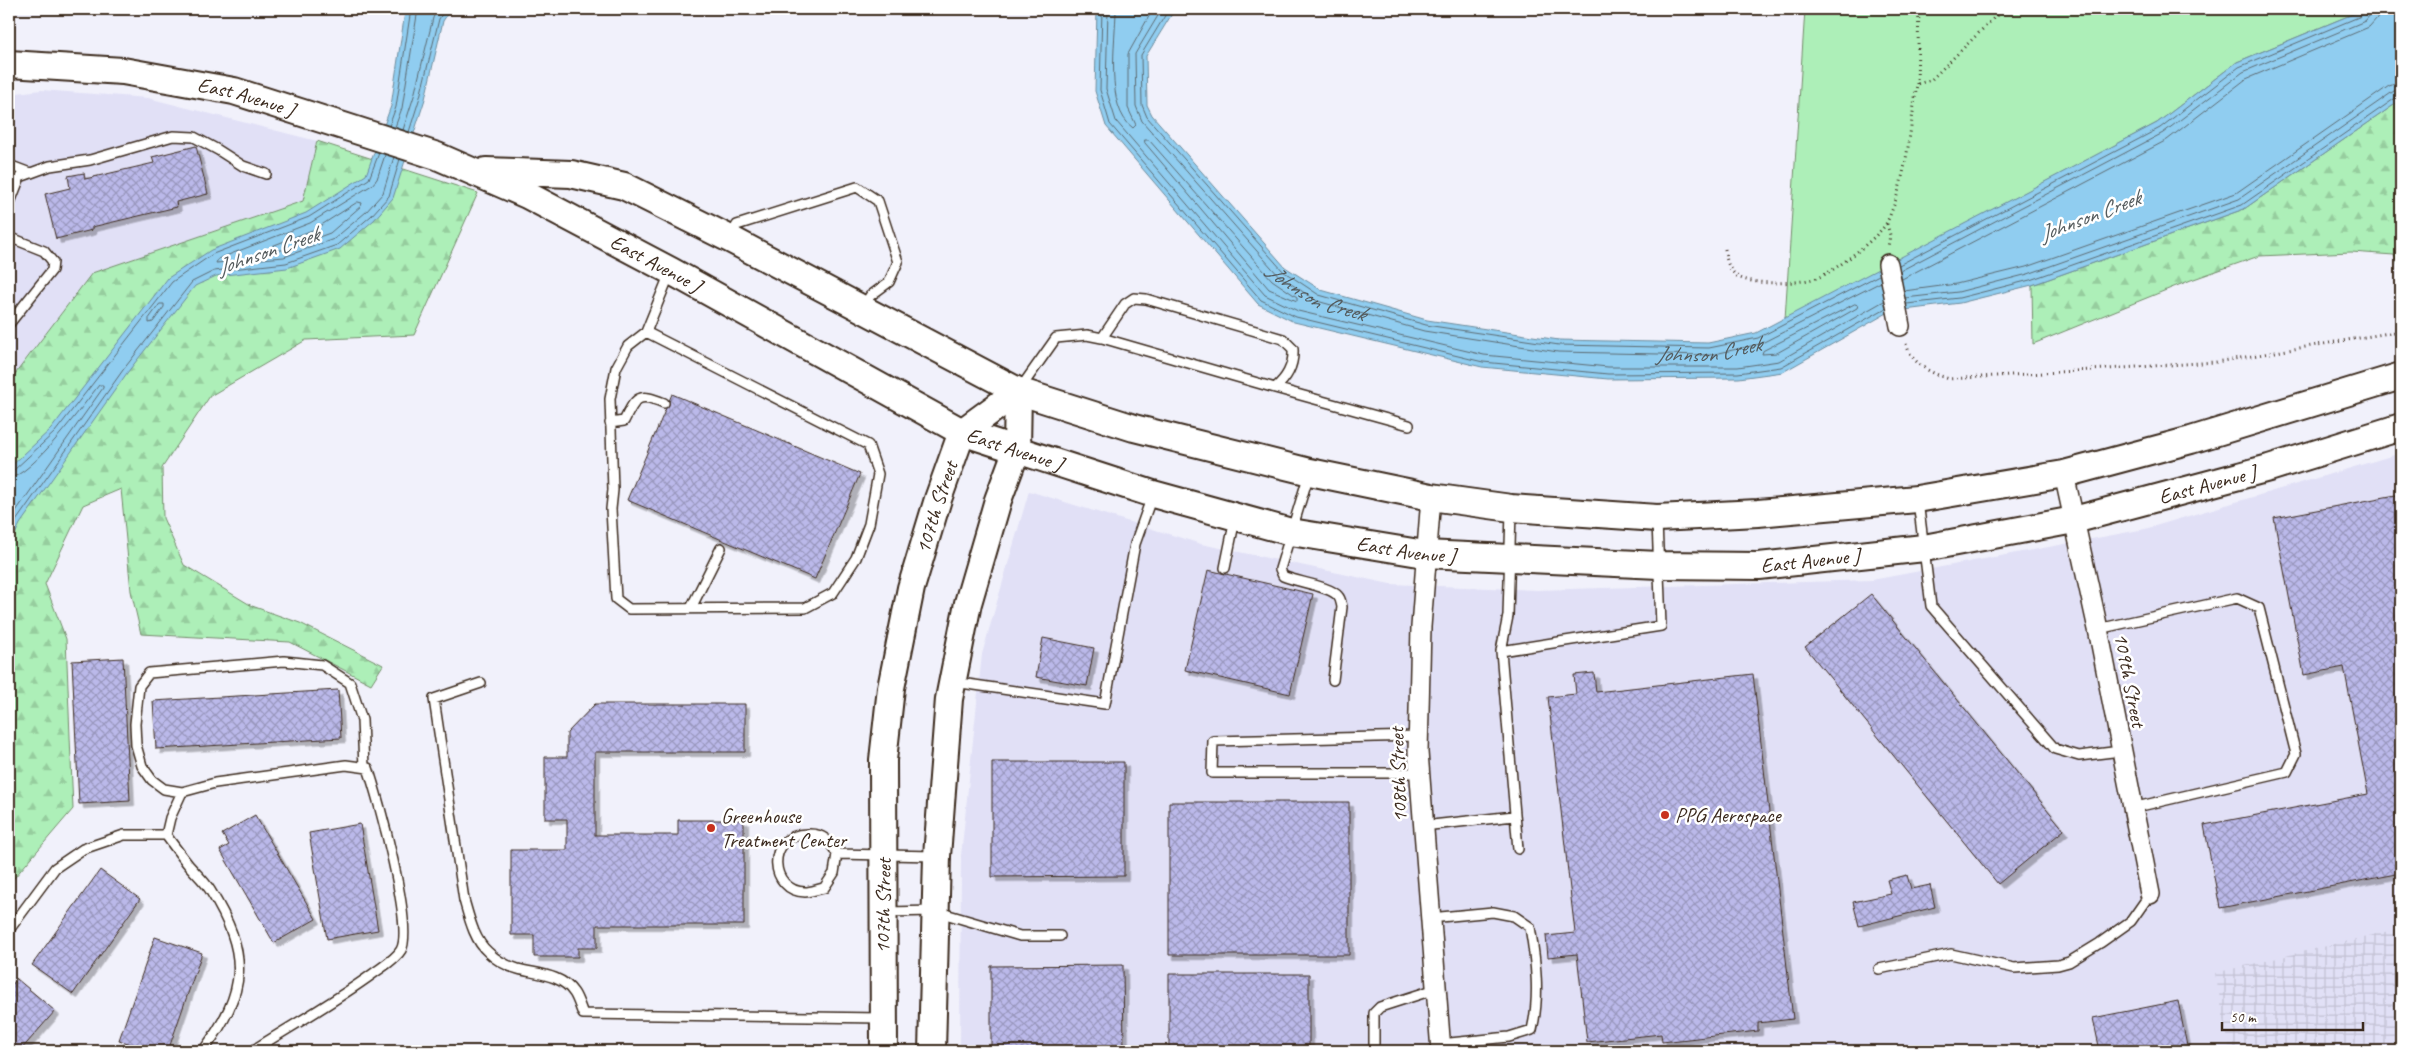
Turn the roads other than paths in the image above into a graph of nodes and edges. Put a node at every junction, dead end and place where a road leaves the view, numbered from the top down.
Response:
1 (9, 64) edge
2 (9, 165) edge
3 (475, 171) junction
4 (30, 173) junction
5 (266, 174) dead end
6 (9, 205) edge
7 (9, 237) edge
8 (730, 239) junction
9 (1888, 264) dead end
10 (671, 271) junction
11 (863, 309) junction
12 (9, 324) edge
13 (1900, 326) road end
14 (646, 332) junction
15 (1102, 338) junction
16 (2401, 376) edge
17 (1275, 388) junction
18 (1018, 391) junction
19 (664, 403) dead end
20 (610, 424) junction
21 (1409, 425) dead end
22 (2401, 427) edge
23 (962, 432) junction
24 (1017, 449) junction
25 (1310, 472) junction
26 (2064, 474) junction
27 (1153, 494) junction
28 (1431, 497) junction
29 (1917, 499) junction
30 (1511, 508) junction
31 (1236, 515) junction
32 (1657, 518) junction
33 (2074, 520) junction
34 (1291, 532) junction
35 (721, 548) dead end
36 (1924, 548) junction
37 (1425, 554) junction
38 (1510, 558) junction
39 (1659, 565) junction
40 (1225, 568) dead end
41 (691, 608) junction
42 (2098, 628) junction
43 (1501, 651) junction
44 (1333, 680) dead end
45 (954, 682) junction
46 (481, 683) dead end
47 (1418, 736) junction
48 (2121, 751) junction
49 (364, 767) junction
50 (1419, 773) junction
51 (182, 792) junction
52 (2132, 808) junction
53 (1514, 816) junction
54 (1423, 826) junction
55 (166, 836) junction
56 (1518, 849) dead end
57 (837, 854) junction
58 (884, 855) junction
59 (937, 856) junction
60 (2150, 894) joint
61 (935, 911) junction
62 (883, 912) junction
63 (1430, 918) junction
64 (9, 930) edge
65 (1060, 936) dead end
66 (1879, 969) dead end
67 (1436, 989) junction
68 (884, 1018) junction
69 (1441, 1047) edge
70 (203, 1051) edge
71 (252, 1051) edge
72 (884, 1051) edge
73 (932, 1051) edge
74 (1374, 1051) edge

1 - 3 street, East Avenue J
2 - 4 lane
3 - 8 street, East Avenue J
3 - 10 street, East Avenue J
4 - 5 lane
4 - 6 lane
7 - 12 lane
8 - 11 street, East Avenue J
8 - 11 lane
9 - 13 street
10 - 14 lane
10 - 23 street, East Avenue J
11 - 18 street, East Avenue J
14 - 20 lane
14 - 41 lane
15 - 17 lane
15 - 17 lane
15 - 18 lane
16 - 26 street, East Avenue J
17 - 21 lane
18 - 23 street
18 - 24 street
18 - 25 street, East Avenue J
19 - 20 lane
20 - 41 lane
22 - 33 street, East Avenue J
23 - 24 street, East Avenue J
23 - 58 street, 107th Street
24 - 27 street, East Avenue J
24 - 45 street
25 - 28 street, East Avenue J
25 - 34 lane
26 - 29 street, East Avenue J
26 - 33 street, 109th Street
27 - 31 street, East Avenue J
27 - 45 lane
28 - 30 street, East Avenue J
28 - 37 street, 108th Street
29 - 32 street, East Avenue J
29 - 36 lane
30 - 32 street, East Avenue J
30 - 38 lane
31 - 34 street, East Avenue J
31 - 40 lane
32 - 39 lane
33 - 36 street, East Avenue J
33 - 42 street, 109th Street
34 - 37 street, East Avenue J
34 - 44 lane
35 - 41 lane
36 - 39 street, East Avenue J
36 - 48 lane
37 - 38 street, East Avenue J
37 - 47 street, 108th Street
38 - 39 street, East Avenue J
38 - 43 lane
39 - 43 lane
42 - 48 street, 109th Street
42 - 52 lane
43 - 53 lane
45 - 59 street
46 - 68 lane
47 - 50 street, 108th Street
47 - 50 lane
48 - 52 street, 109th Street
49 - 51 lane
49 - 51 lane
49 - 71 lane
50 - 54 street, 108th Street
51 - 55 lane
52 - 60 street, 109th Street
53 - 54 lane
53 - 56 lane
54 - 63 street, 108th Street
55 - 64 lane
55 - 70 lane
57 - 57 lane
57 - 58 lane
58 - 59 lane
58 - 62 street, 107th Street
59 - 61 street
60 - 66 lane
61 - 62 lane
61 - 65 lane
61 - 73 street
62 - 68 street, 107th Street
63 - 67 street, 108th Street
63 - 69 lane
67 - 69 street, 108th Street
67 - 74 lane
68 - 72 street, 107th Street

